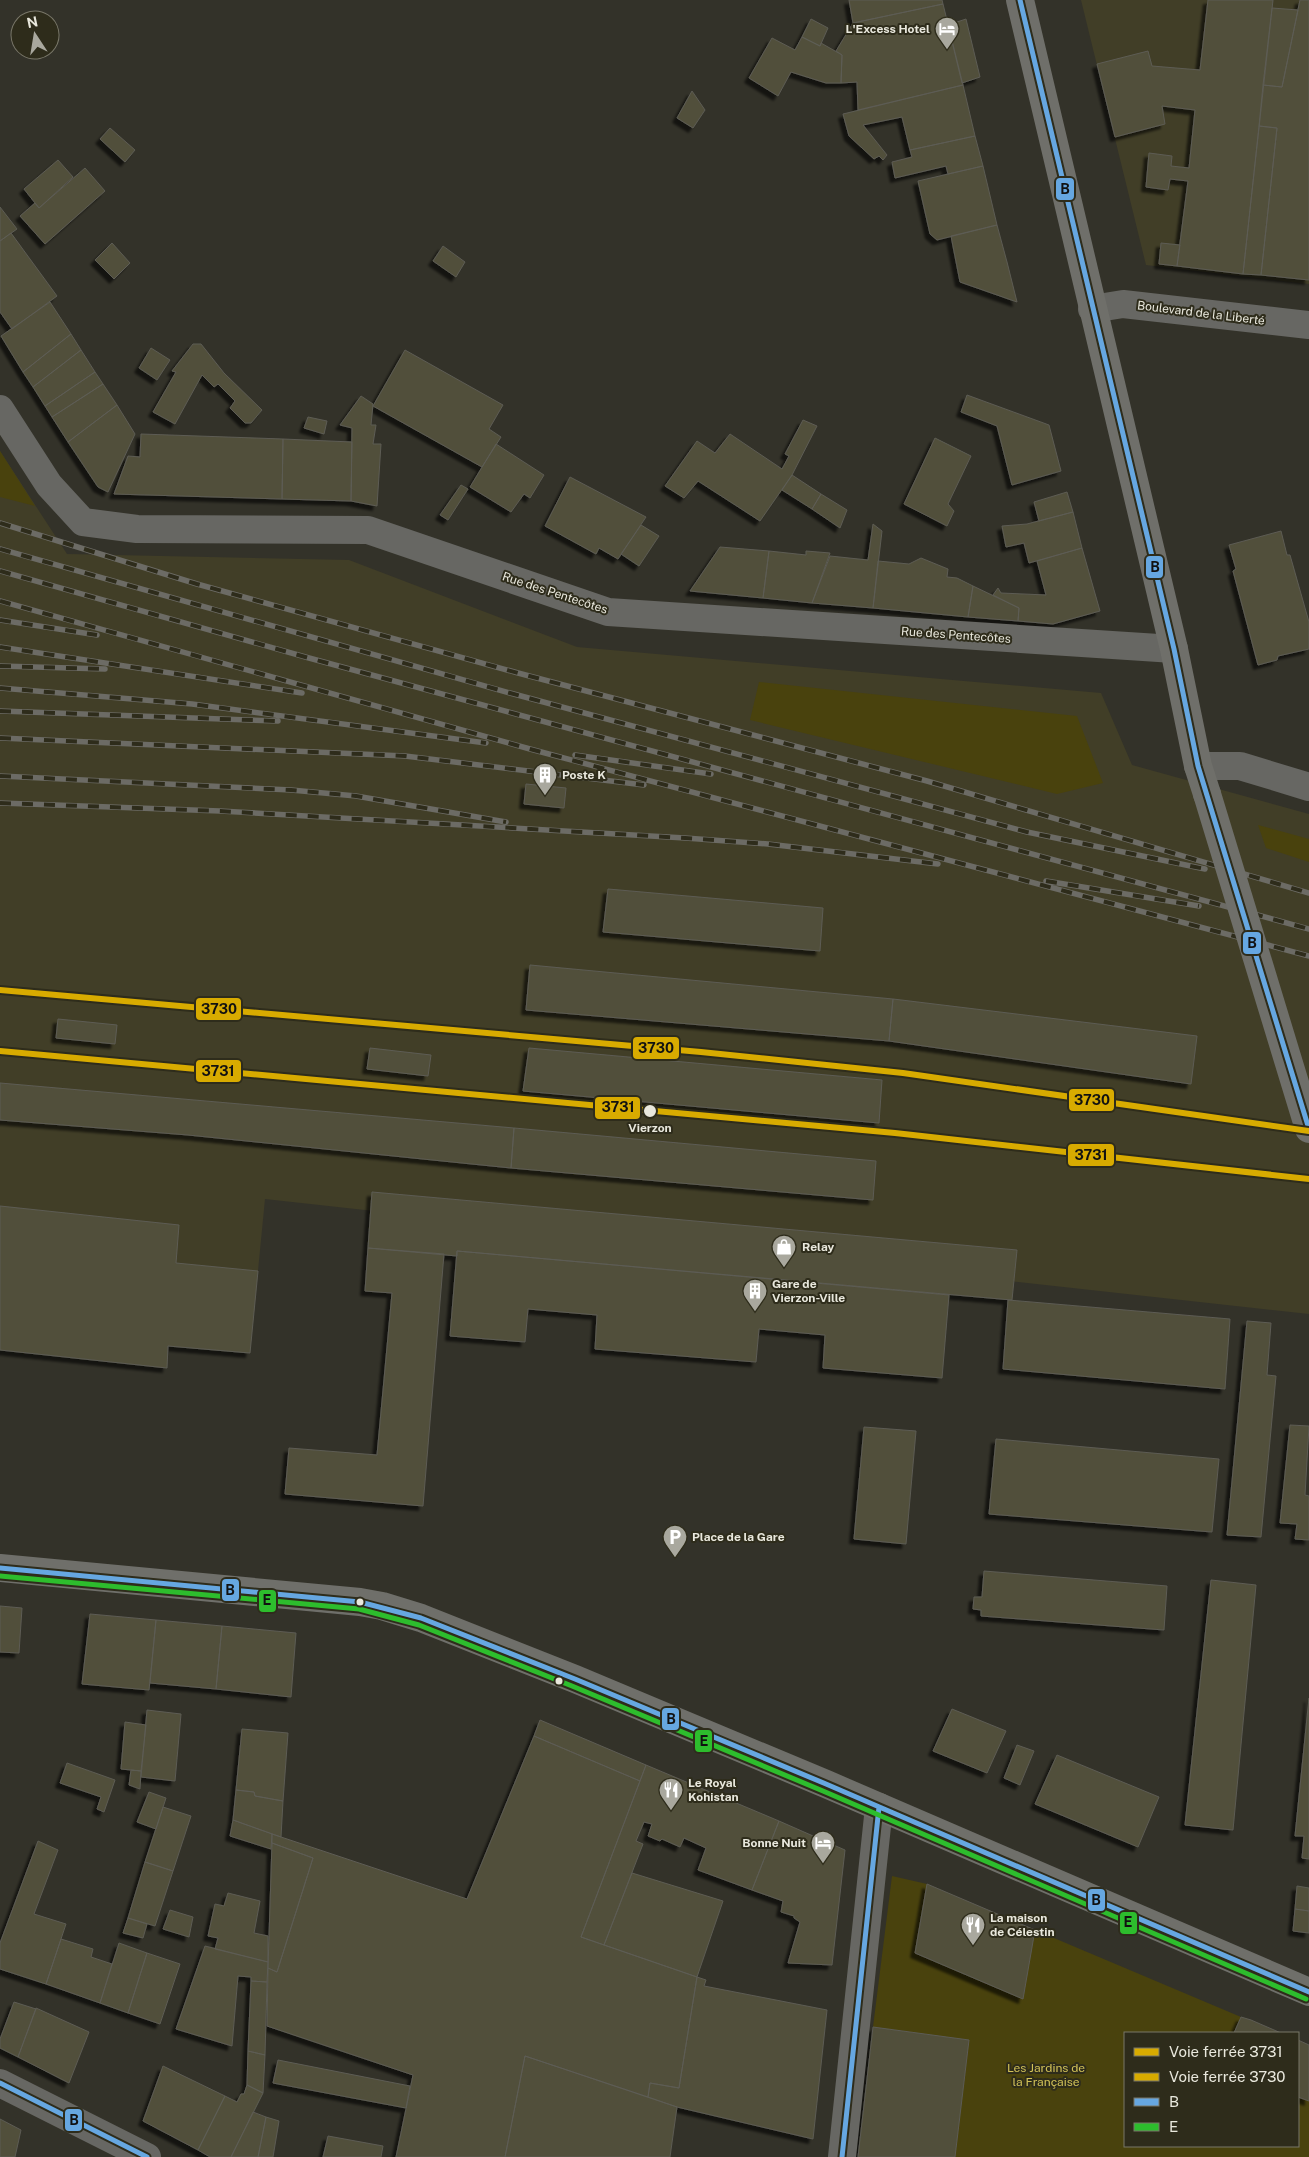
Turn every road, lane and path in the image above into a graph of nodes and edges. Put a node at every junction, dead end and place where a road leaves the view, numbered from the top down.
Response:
1 (1020, 0) edge
2 (1092, 309) junction
3 (1309, 325) edge
4 (0, 409) edge
5 (1174, 649) junction
6 (1198, 766) junction
7 (1309, 787) edge
8 (1309, 1129) edge
9 (0, 1568) edge
10 (879, 1807) junction
11 (1309, 1992) edge
12 (0, 2084) edge
13 (147, 2157) edge
14 (842, 2157) edge

1 - 2 main road
2 - 3 street, Boulevard de la Liberté
2 - 5 main road
4 - 5 street, Rue des Pentecôtes
5 - 6 main road
6 - 7 street
6 - 8 main road, bridge
9 - 10 main road
10 - 11 main road
10 - 14 street
12 - 13 street

